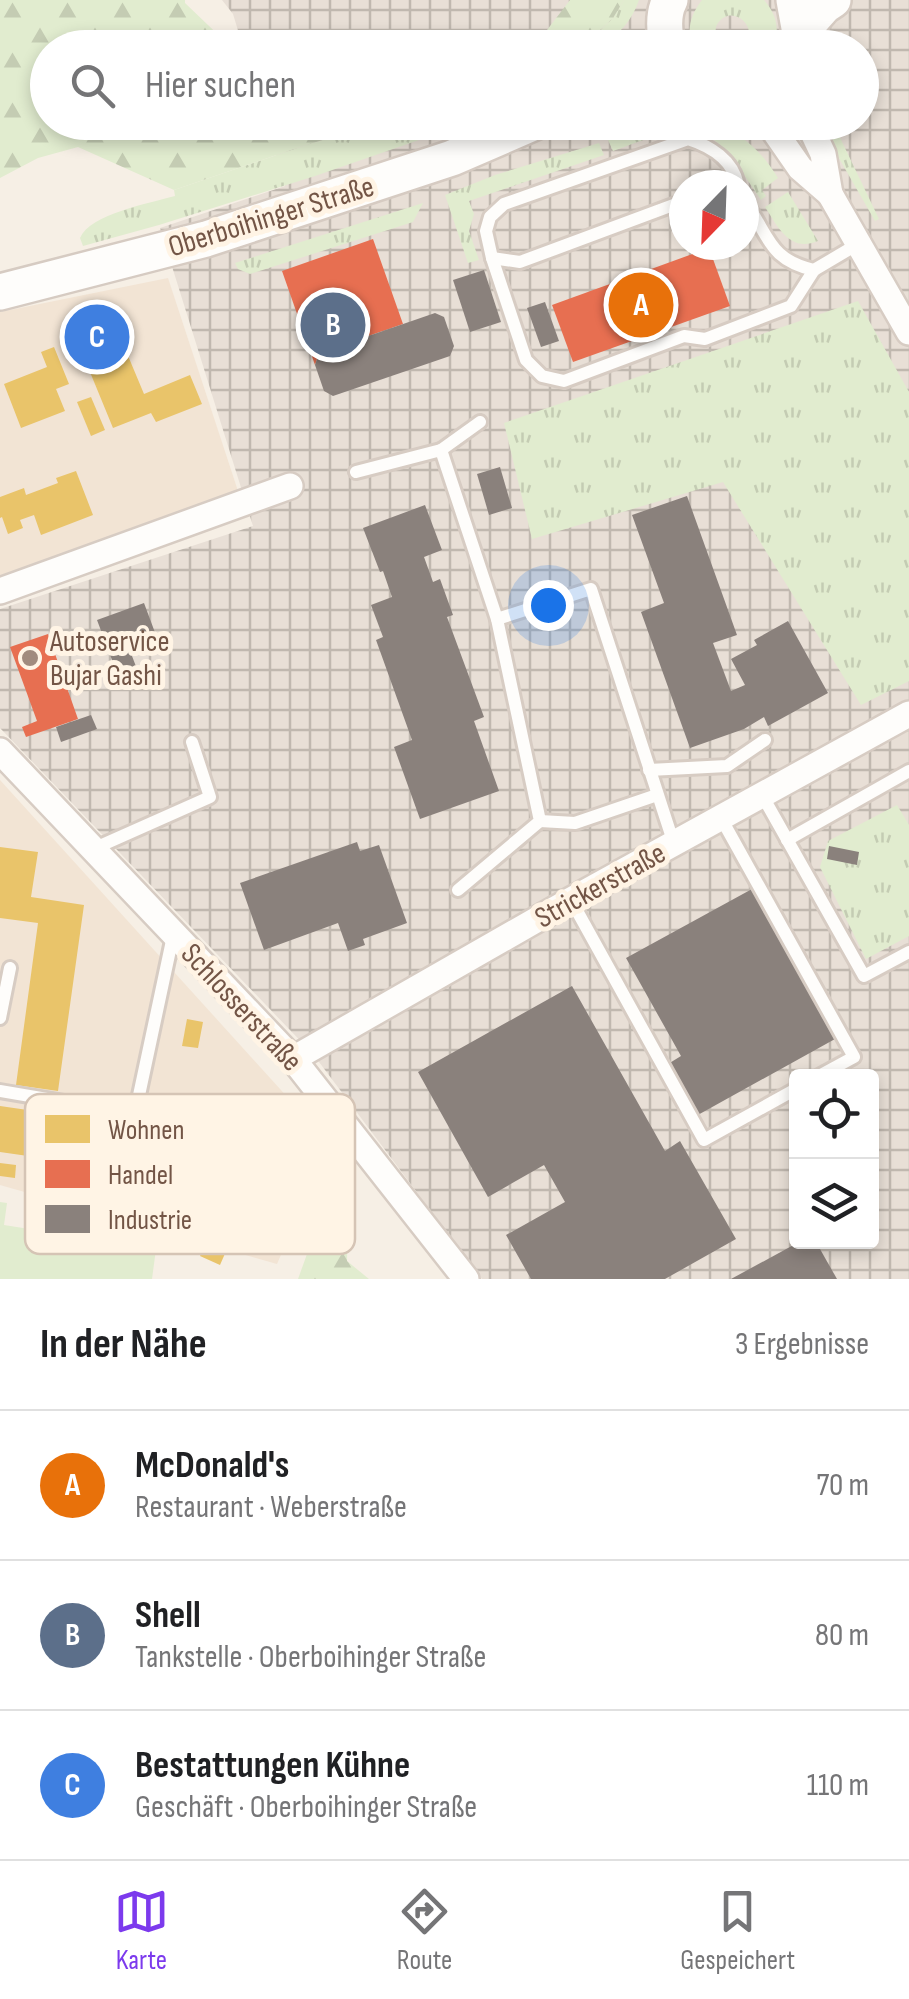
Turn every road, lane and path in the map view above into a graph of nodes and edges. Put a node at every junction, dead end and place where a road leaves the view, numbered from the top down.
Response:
1 (833, 0) edge
2 (797, 27) edge
3 (494, 140) edge
4 (781, 140) edge
5 (816, 140) edge
6 (732, 170) edge
7 (830, 194) junction
8 (669, 207) edge
9 (759, 226) edge
10 (858, 244) junction
11 (492, 258) junction
12 (814, 270) junction
13 (0, 292) edge
14 (909, 332) edge
15 (480, 422) dead end
16 (441, 450) junction
17 (356, 472) dead end
18 (290, 486) dead end
19 (0, 592) edge
20 (498, 620) junction
21 (909, 714) edge
22 (765, 740) dead end
23 (192, 742) dead end
24 (0, 751) edge
25 (649, 770) junction
26 (909, 770) edge
27 (658, 794) junction
28 (762, 795) junction
29 (721, 818) junction
30 (540, 821) junction
31 (787, 840) junction
32 (674, 844) junction
33 (93, 849) junction
34 (458, 890) dead end
35 (571, 900) junction
36 (174, 934) junction
37 (909, 952) edge
38 (10, 968) dead end
39 (0, 1018) edge
40 (293, 1059) junction
41 (832, 1069) edge
42 (0, 1091) edge
43 (789, 1093) edge
44 (139, 1094) edge
45 (321, 1094) edge
46 (25, 1095) edge
47 (355, 1138) edge
48 (466, 1279) edge

1 - 2 main road
3 - 13 main road, Oberboihinger Straße
4 - 7 street
5 - 7 street
6 - 11 lane
7 - 10 street
8 - 11 lane
9 - 12 lane
10 - 12 lane
10 - 14 street
11 - 12 lane
15 - 16 lane
16 - 17 lane
16 - 20 lane
18 - 19 street
20 - 25 lane
20 - 30 lane
21 - 28 street, Strickerstraße
22 - 25 lane
23 - 33 lane
24 - 33 street, Schlosserstraße
25 - 27 lane
26 - 31 lane
27 - 30 lane
27 - 32 lane
28 - 29 street, Strickerstraße
28 - 31 lane
29 - 32 street, Strickerstraße
29 - 41 lane
30 - 34 lane
31 - 37 lane
32 - 35 street, Strickerstraße
33 - 36 street, Schlosserstraße
35 - 40 street, Strickerstraße
35 - 43 lane
36 - 40 street, Schlosserstraße
36 - 44 lane
38 - 39 lane
40 - 45 street, Schlosserstraße
42 - 46 lane
47 - 48 street, Schlosserstraße

